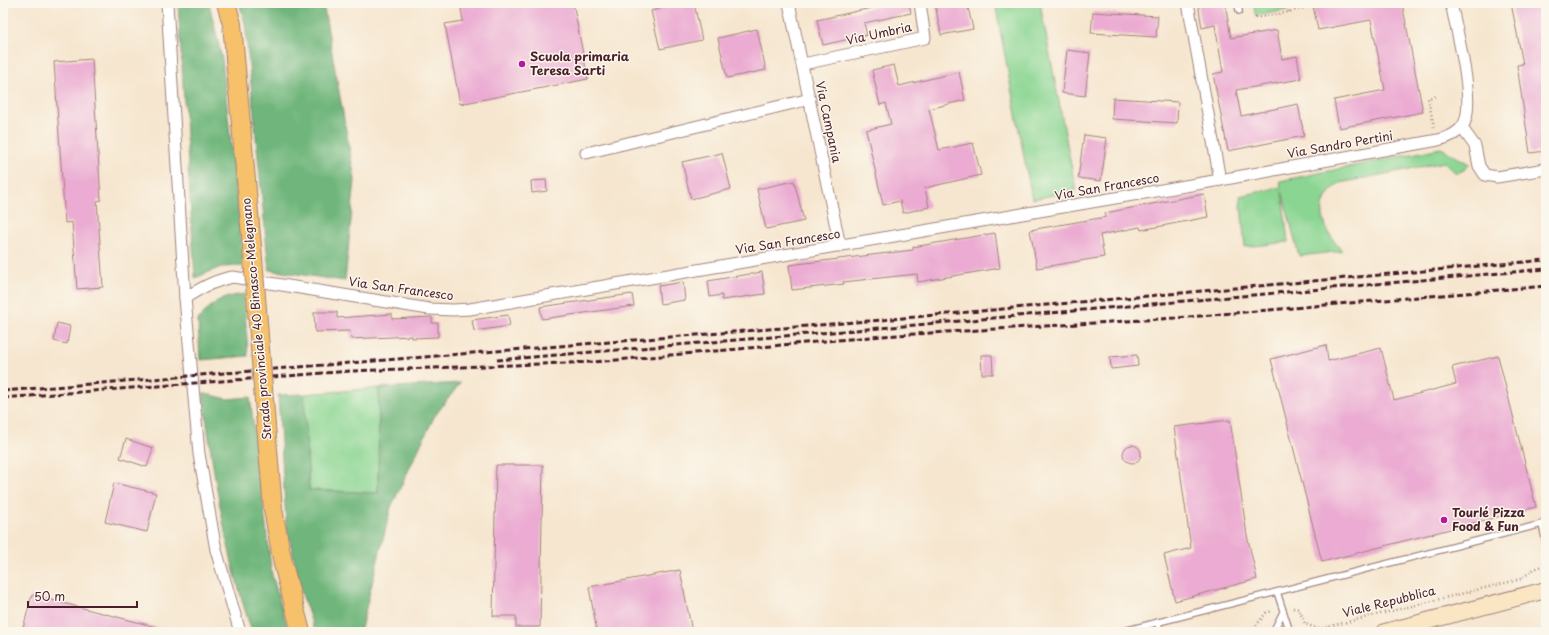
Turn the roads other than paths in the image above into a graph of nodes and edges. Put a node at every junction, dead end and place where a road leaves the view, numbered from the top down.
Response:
1 (167, 3) edge
2 (226, 3) edge
3 (789, 3) edge
4 (920, 3) edge
5 (1188, 3) edge
6 (1238, 3) edge
7 (1451, 3) edge
8 (1239, 11) dead end
9 (803, 64) junction
10 (810, 99) junction
11 (1462, 128) junction
12 (586, 153) dead end
13 (1546, 169) edge
14 (1220, 180) junction
15 (840, 246) junction
16 (186, 298) junction
17 (1544, 523) edge
18 (1546, 543) edge
19 (1546, 590) edge
20 (1277, 592) junction
21 (1282, 610) junction
22 (1158, 622) junction
23 (240, 632) edge
24 (301, 632) edge
25 (1120, 632) edge
26 (1160, 632) edge
27 (1273, 632) edge
28 (1290, 632) edge
29 (1385, 632) edge

1 - 16 street
2 - 24 main road, Strada provinciale 40 Binasco-Melegnano, bridge
3 - 9 street, Via Campania
4 - 9 street, Via Umbria
5 - 14 street
6 - 8 lane
7 - 11 street
9 - 10 street, Via Campania
10 - 12 street
10 - 15 street, Via Campania
11 - 13 street
11 - 14 street, Via Sandro Pertini
14 - 15 street, Via San Francesco
15 - 16 street, Via San Francesco
16 - 23 street
17 - 18 lane
17 - 20 lane
19 - 29 street
20 - 21 lane
20 - 22 lane
21 - 27 lane
21 - 28 lane
22 - 25 lane
22 - 26 lane

